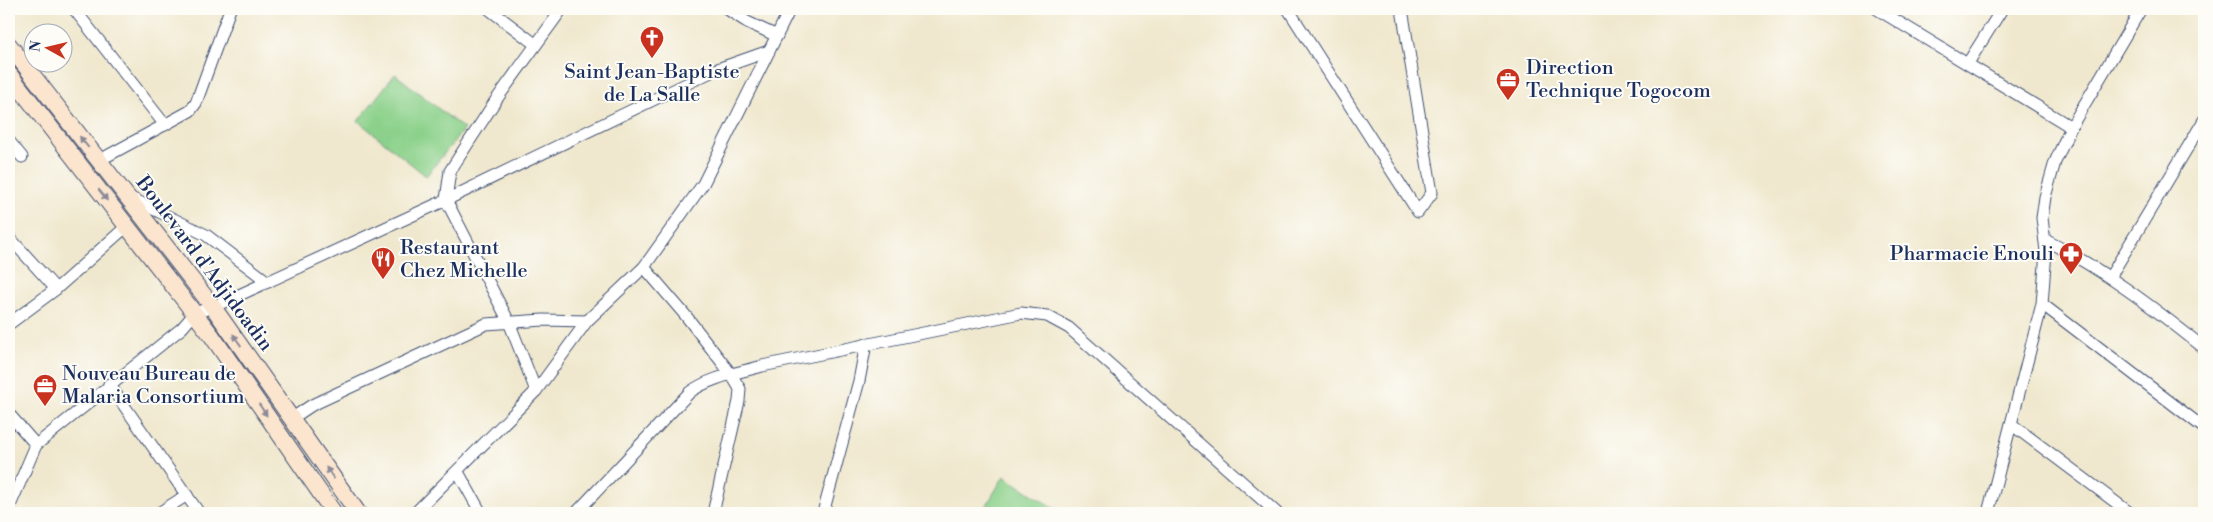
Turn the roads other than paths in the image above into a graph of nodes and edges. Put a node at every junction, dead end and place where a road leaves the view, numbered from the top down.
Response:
1 (74, 9) edge
2 (230, 9) edge
3 (489, 9) edge
4 (562, 9) edge
5 (727, 9) edge
6 (790, 9) edge
7 (1288, 9) edge
8 (1402, 9) edge
9 (1877, 9) edge
10 (2002, 9) edge
11 (2142, 9) edge
12 (777, 36) junction
13 (535, 44) junction
14 (9, 45) edge
15 (769, 50) junction
16 (1968, 63) junction
17 (9, 74) edge
18 (37, 82) junction
19 (20, 88) junction
20 (2204, 120) edge
21 (165, 125) junction
22 (2071, 127) junction
23 (9, 142) edge
24 (22, 157) dead end
25 (98, 161) junction
26 (125, 195) junction
27 (446, 200) junction
28 (127, 226) junction
29 (9, 237) edge
30 (2045, 240) junction
31 (644, 267) junction
32 (2110, 278) junction
33 (268, 282) junction
34 (56, 289) junction
35 (2042, 304) junction
36 (213, 307) junction
37 (195, 313) junction
38 (587, 321) junction
39 (509, 322) junction
40 (9, 324) edge
41 (866, 344) junction
42 (2204, 348) edge
43 (731, 374) junction
44 (108, 384) junction
45 (536, 391) junction
46 (9, 414) edge
47 (291, 419) junction
48 (2011, 424) junction
49 (2204, 428) edge
50 (36, 445) junction
51 (458, 472) junction
52 (187, 495) junction
53 (9, 508) edge
54 (159, 513) edge
55 (199, 513) edge
56 (334, 513) edge
57 (358, 513) edge
58 (415, 513) edge
59 (481, 513) edge
60 (576, 513) edge
61 (713, 513) edge
62 (823, 513) edge
63 (1278, 513) edge
64 (1988, 513) edge
65 (2130, 513) edge

1 - 21 street
2 - 21 street
3 - 13 street
4 - 13 street
5 - 12 street
6 - 12 street
7 - 8 street
9 - 16 street
10 - 16 street
11 - 22 street
12 - 15 street
13 - 27 street
14 - 18 main road, Boulevard d'Adjidoadin
15 - 27 street
15 - 31 street
16 - 22 street
17 - 19 main road, Boulevard d'Adjidoadin
18 - 19 main road
25 -> 18 main road, Boulevard d'Adjidoadin
19 -> 28 main road, Boulevard d'Adjidoadin
20 - 32 street
21 - 25 street
22 - 30 street
23 - 24 street
25 - 26 main road, Boulevard d'Adjidoadin
26 - 33 street
26 - 36 main road, Boulevard d'Adjidoadin
27 - 33 street
27 - 39 street
28 - 34 street
28 - 37 main road, Boulevard d'Adjidoadin
29 - 34 street
30 - 32 street
30 - 35 street
31 - 38 street
31 - 43 street
32 - 42 street
33 - 36 street
34 - 40 street
35 - 48 street
35 - 49 street
36 - 37 street
47 -> 36 main road, Boulevard d'Adjidoadin
37 - 44 street
37 -> 56 main road, Boulevard d'Adjidoadin
38 - 39 street
38 - 45 street
39 - 45 street
39 - 47 street
41 - 43 street
41 - 62 street
41 - 63 street
43 - 60 street
43 - 61 street
44 - 50 street
44 - 52 street
45 - 51 street
46 - 50 street
57 -> 47 main road, Boulevard d'Adjidoadin
48 - 64 street
48 - 65 street
50 - 53 street
51 - 58 street
51 - 59 street
52 - 54 street
52 - 55 street

